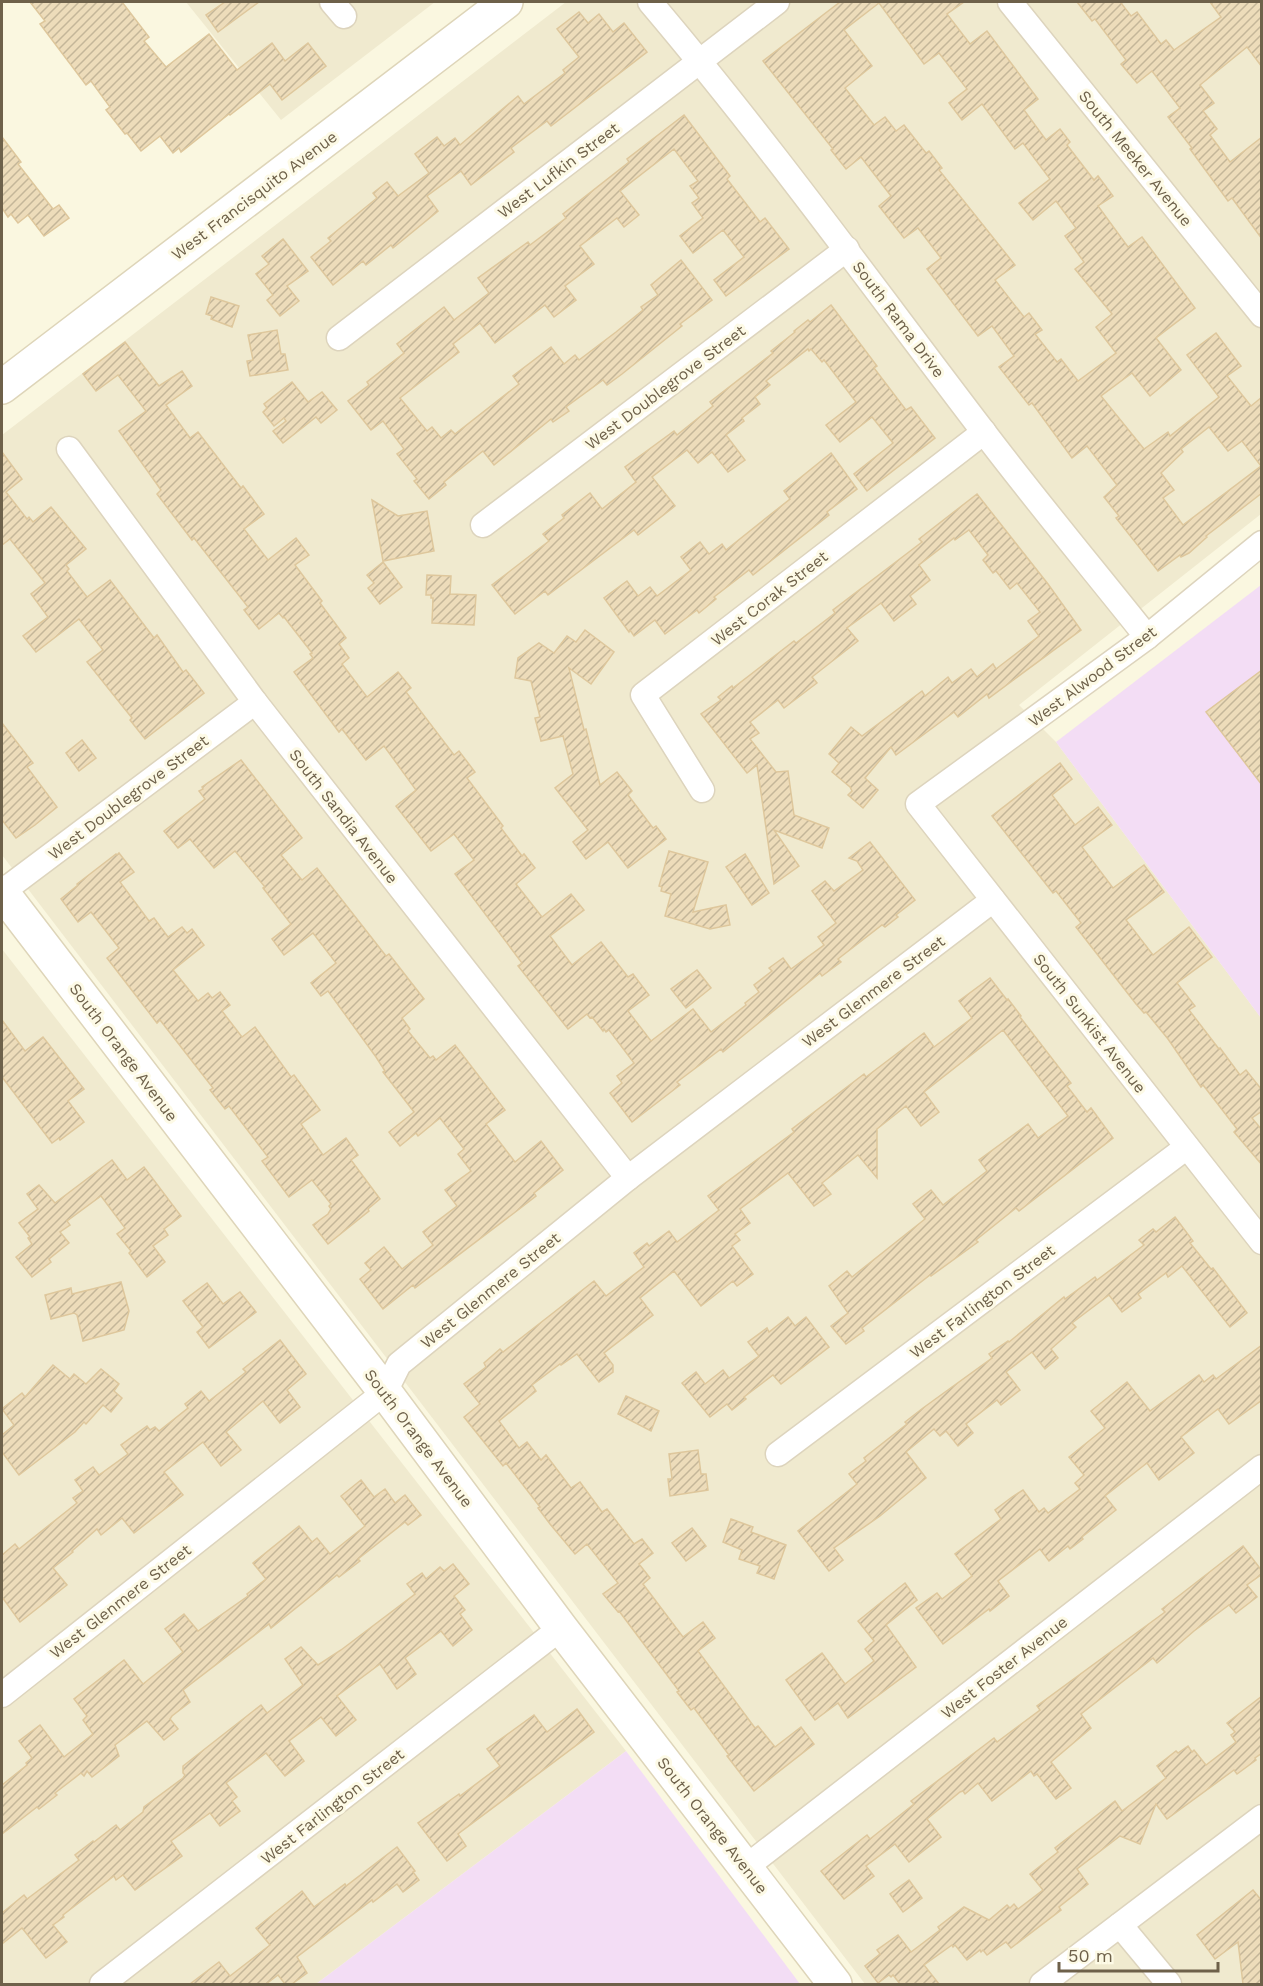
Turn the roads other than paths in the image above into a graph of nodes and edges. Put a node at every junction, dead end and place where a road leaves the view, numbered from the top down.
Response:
1 (506, 2) edge
2 (650, 2) edge
3 (777, 2) edge
4 (1010, 2) edge
5 (700, 61) junction
6 (847, 249) junction
7 (1262, 315) edge
8 (339, 338) dead end
9 (2, 387) edge
10 (984, 432) junction
11 (69, 449) dead end
12 (483, 525) dead end
13 (1262, 543) edge
14 (1146, 637) junction
15 (255, 702) junction
16 (702, 790) dead end
17 (918, 804) joint
18 (2, 892) edge
19 (993, 900) junction
20 (1187, 1148) junction
21 (628, 1178) junction
22 (1262, 1242) edge
23 (385, 1392) junction
24 (778, 1454) dead end
25 (1262, 1467) edge
26 (561, 1628) junction
27 (2, 1695) edge
28 (1262, 1817) edge
29 (746, 1867) junction
30 (1120, 1925) junction
31 (102, 1984) edge
32 (835, 1984) edge
33 (1042, 1984) edge
34 (1169, 1984) edge

1 - 9 street, West Francisquito Avenue
2 - 5 street, South Rama Drive
3 - 5 street, West Lufkin Street
4 - 7 street, South Meeker Avenue
5 - 6 street, South Rama Drive
5 - 8 street, West Lufkin Street
6 - 10 street, South Rama Drive
6 - 12 street, West Doublegrove Street
10 - 14 street, South Rama Drive
10 - 16 street, West Corak Street
11 - 15 street, South Sandia Avenue
13 - 14 street, West Alwood Street
14 - 17 street, West Alwood Street
15 - 18 street, West Doublegrove Street
15 - 21 street, South Sandia Avenue
17 - 19 street, South Sunkist Avenue
18 - 23 street, South Orange Avenue
19 - 20 street, South Sunkist Avenue
19 - 21 street, West Glenmere Street
20 - 22 street, South Sunkist Avenue
20 - 24 street, West Farlington Street
21 - 23 street, West Glenmere Street
23 - 26 street, South Orange Avenue
23 - 27 street, West Glenmere Street
25 - 29 street, West Foster Avenue
26 - 29 street, South Orange Avenue
26 - 31 street, West Farlington Street
28 - 30 street
29 - 32 street, South Orange Avenue
30 - 33 street
30 - 34 street

